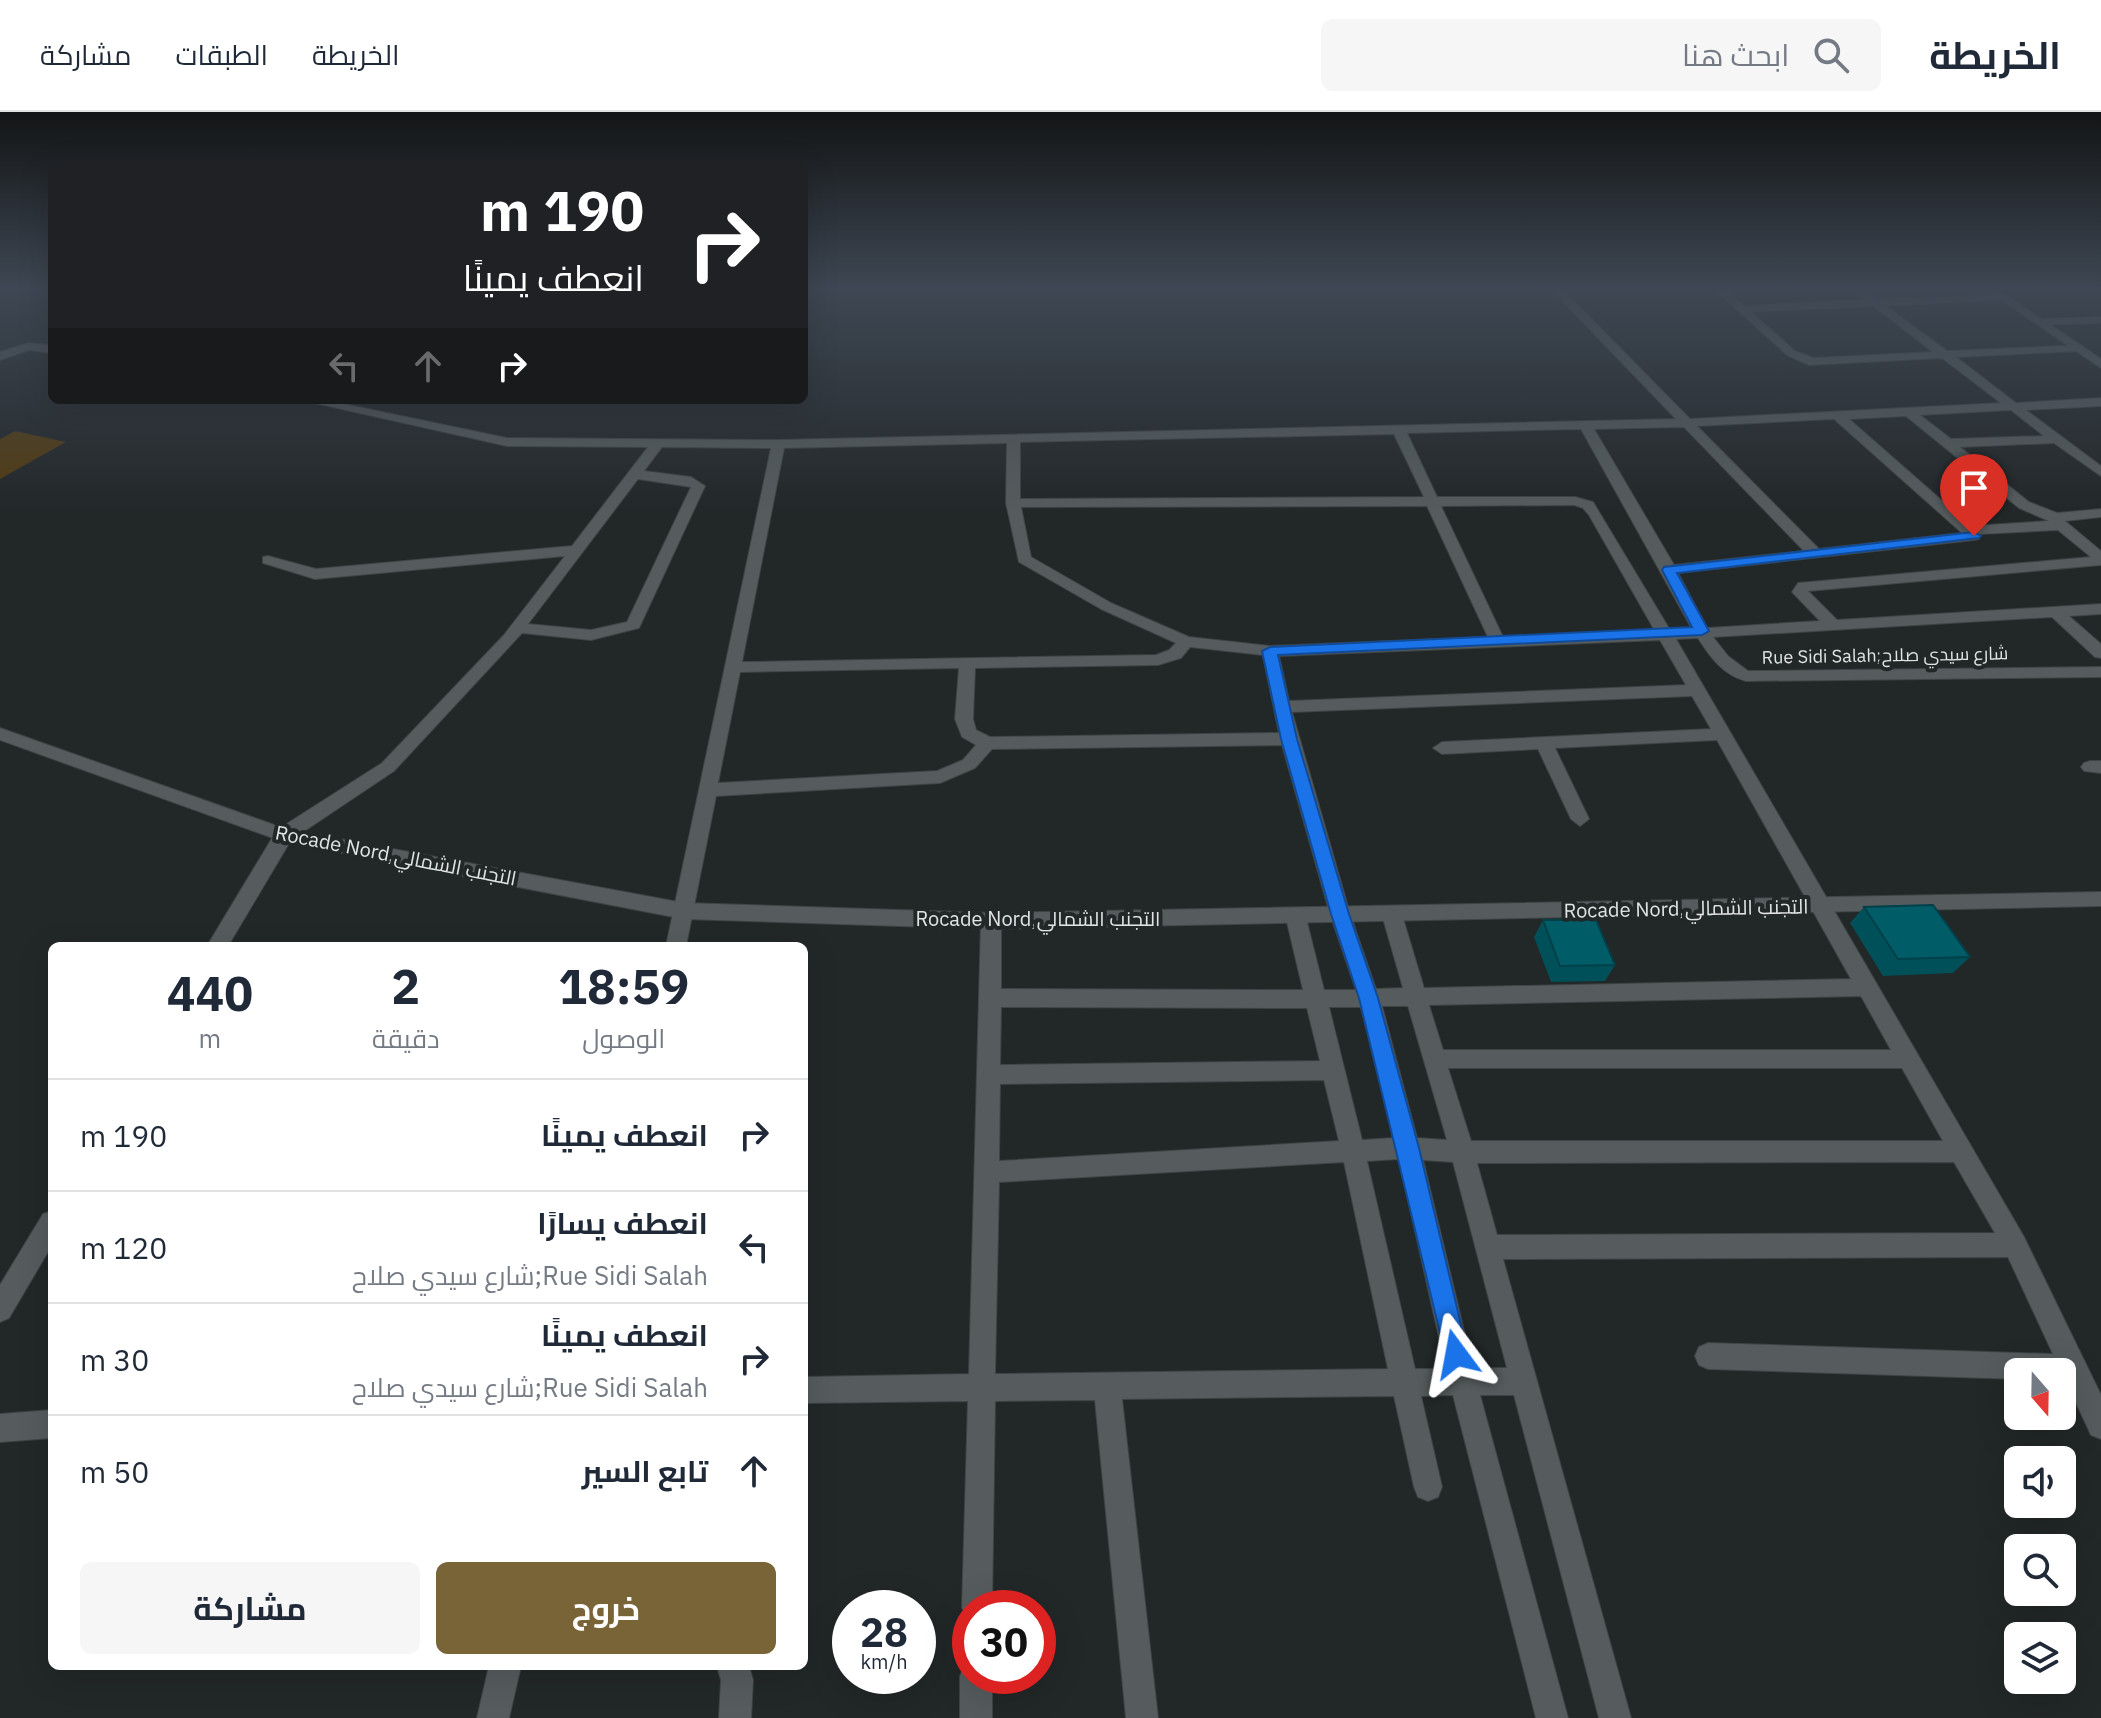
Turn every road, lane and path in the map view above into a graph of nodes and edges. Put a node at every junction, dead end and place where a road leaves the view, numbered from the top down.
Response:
1 (1629, 364) edge
2 (1956, 364) edge
3 (2101, 402) edge
4 (326, 404) edge
5 (2012, 408) junction
6 (1909, 412) junction
7 (1838, 416) junction
8 (1687, 423) junction
9 (1586, 426) junction
10 (1399, 430) junction
11 (1014, 438) junction
12 (2055, 439) junction
13 (658, 443) junction
14 (1951, 443) junction
15 (778, 444) junction
16 (2101, 472) edge
17 (634, 474) junction
18 (1433, 502) junction
19 (1013, 503) junction
20 (2101, 513) edge
21 (2058, 521) junction
22 (1971, 530) junction
23 (577, 550) junction
24 (1815, 554) junction
25 (268, 560) dead end
26 (2101, 560) edge
27 (1669, 570) junction
28 (2101, 609) edge
29 (2055, 611) junction
30 (1832, 624) junction
31 (518, 628) junction
32 (1702, 631) junction
33 (1665, 635) junction
34 (1186, 642) junction
35 (1498, 642) junction
36 (1270, 651) junction
37 (2101, 653) edge
38 (967, 663) junction
39 (733, 667) junction
40 (2101, 672) edge
41 (1697, 690) junction
42 (1284, 707) junction
43 (0, 734) edge
44 (1722, 734) junction
45 (1289, 739) junction
46 (987, 743) junction
47 (1544, 743) junction
48 (1442, 748) dead end
49 (708, 790) junction
50 (1580, 819) dead end
51 (284, 835) junction
52 (2101, 899) edge
53 (1820, 905) junction
54 (684, 911) junction
55 (1295, 914) junction
56 (1340, 914) junction
57 (1392, 915) junction
58 (991, 921) junction
59 (219, 942) edge
60 (677, 942) edge
61 (1867, 987) junction
62 (1416, 996) junction
63 (990, 998) junction
64 (1369, 998) junction
65 (1316, 999) junction
66 (1433, 1059) junction
67 (1909, 1059) junction
68 (1333, 1070) junction
69 (990, 1075) junction
70 (1408, 1148) junction
71 (1353, 1151) junction
72 (1962, 1151) junction
73 (1462, 1152) junction
74 (989, 1172) junction
75 (48, 1229) edge
76 (2015, 1245) junction
77 (1487, 1247) junction
78 (0, 1309) edge
79 (1708, 1356) dead end
80 (2069, 1358) edge
81 (2004, 1366) edge
82 (2076, 1372) edge
83 (1523, 1381) junction
84 (1463, 1383) junction
85 (1405, 1384) junction
86 (1107, 1386) junction
87 (980, 1387) junction
88 (808, 1390) edge
89 (48, 1424) edge
90 (2101, 1425) edge
91 (0, 1428) edge
92 (1428, 1487) dead end
93 (977, 1590) edge
94 (504, 1670) edge
95 (734, 1670) edge
96 (976, 1694) edge
97 (493, 1718) edge
98 (735, 1718) edge
99 (976, 1718) edge
100 (1142, 1718) edge
101 (1552, 1718) edge
102 (1615, 1718) edge

1 - 8 street
2 - 5 street
3 - 5 street
4 - 13 street
5 - 6 street
5 - 12 street
6 - 7 street
6 - 14 street
7 - 8 street
7 - 22 street
8 - 9 street
8 - 24 street
9 - 10 street
9 - 27 street, Rue Sidi Salah;شارع سيدي صلاح
10 - 11 street
10 - 18 street
11 - 15 street
11 - 19 street
12 - 14 street
12 - 16 street
13 - 15 street
13 - 17 street
14 - 21 street
15 - 39 street
17 - 23 street
17 - 31 street
18 - 19 street
18 - 33 street
18 - 35 street
19 - 34 street
20 - 21 street
21 - 22 street
21 - 26 street
22 - 24 street
23 - 25 street
23 - 31 street
24 - 27 street
26 - 30 street
27 - 32 street, Rue Sidi Salah;شارع سيدي صلاح
28 - 29 street
29 - 30 street
29 - 37 street
30 - 32 street
31 - 51 street
32 - 33 street
32 - 40 street, Rue Sidi Salah;شارع سيدي صلاح
33 - 35 street
33 - 41 street
34 - 36 street
34 - 38 street
35 - 36 street
36 - 42 street
38 - 39 street
38 - 46 street
39 - 49 street
41 - 42 street
41 - 44 street
42 - 45 street
43 - 51 street, Rocade Nord,التجنب الشمالي
44 - 47 street
44 - 53 street
45 - 46 street
45 - 56 street
46 - 49 street
47 - 48 street
47 - 50 street
49 - 54 street
51 - 54 street, Rocade Nord,التجنب الشمالي
51 - 59 street
52 - 53 street, Rocade Nord,التجنب الشمالي
53 - 57 street, Rocade Nord,التجنب الشمالي
53 - 61 street
54 - 58 street, Rocade Nord,التجنب الشمالي
54 - 60 street
55 - 56 street, Rocade Nord,التجنب الشمالي
55 - 58 street, Rocade Nord,التجنب الشمالي
55 - 65 street
56 - 57 street, Rocade Nord,التجنب الشمالي
56 - 64 street
57 - 62 street
58 - 63 street
61 - 62 street
61 - 67 street
62 - 64 street
62 - 66 street
63 - 65 street
63 - 69 street
64 - 65 street
64 - 70 street
65 - 68 street
66 - 67 street
66 - 73 street
67 - 72 street
68 - 69 street
68 - 71 street
69 - 74 street
70 - 71 street
70 - 73 street
70 - 84 street
71 - 74 street
71 - 85 street
72 - 73 street
72 - 76 street
73 - 77 street
74 - 87 street
75 - 78 street
76 - 77 street
76 - 80 street
77 - 83 street
79 - 81 street
82 - 90 street
83 - 84 street
83 - 102 street
84 - 85 street
84 - 101 street
85 - 86 street
85 - 92 street
86 - 87 street
86 - 100 street
87 - 88 street
87 - 93 street
89 - 91 street
94 - 97 street
95 - 98 street
96 - 99 street

